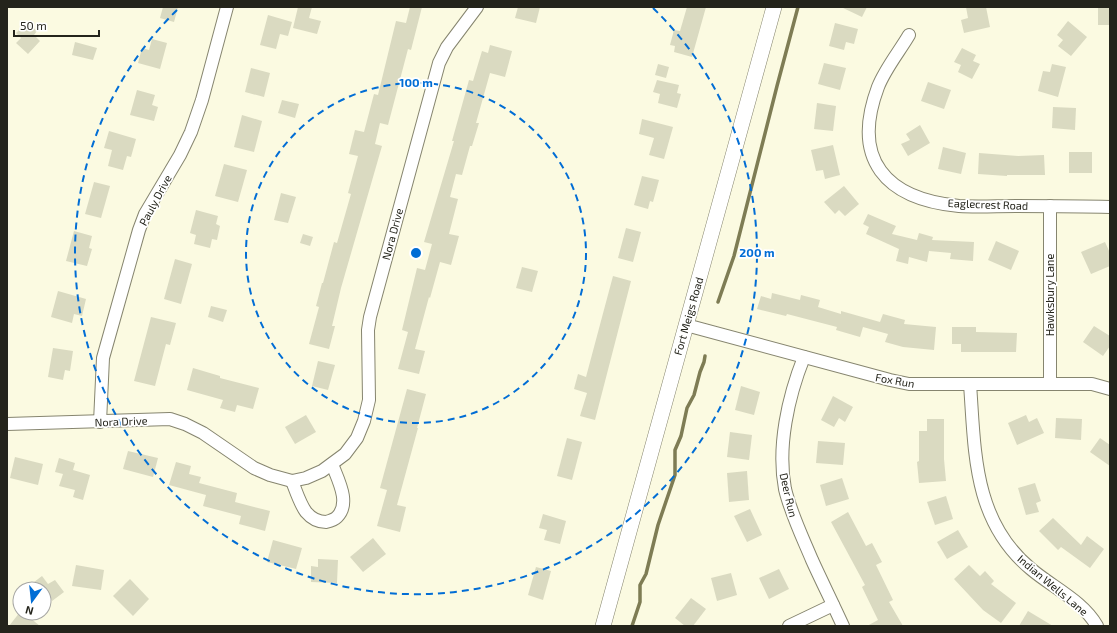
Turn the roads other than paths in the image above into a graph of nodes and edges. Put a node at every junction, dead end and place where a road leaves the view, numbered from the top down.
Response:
1 (227, 7) edge
2 (477, 7) edge
3 (774, 7) edge
4 (909, 35) dead end
5 (1050, 206) junction
6 (1110, 207) edge
7 (686, 325) junction
8 (804, 357) junction
9 (970, 384) junction
10 (1050, 384) junction
11 (1110, 389) edge
12 (100, 422) junction
13 (7, 424) edge
14 (332, 464) junction
15 (292, 481) junction
16 (833, 605) junction
17 (603, 626) edge
18 (788, 626) edge
19 (843, 626) edge
20 (1097, 626) edge

1 - 12 street, Pauly Drive
2 - 14 street, Nora Drive
3 - 7 street, Fort Meigs Road
4 - 5 street, Eaglecrest Road
5 - 6 street, Eaglecrest Road
5 - 10 street, Hawksbury Lane
7 - 8 street, Fox Run
7 - 17 street, Fort Meigs Road
8 - 9 street, Fox Run
8 - 16 street, Deer Run
9 - 10 street, Fox Run
9 - 20 street, Indian Wells Lane
10 - 11 street, Fox Run
12 - 13 street, Nora Drive
12 - 15 street, Nora Drive
14 - 15 street, Nora Drive
14 - 15 street
16 - 18 street
16 - 19 street, Deer Run

